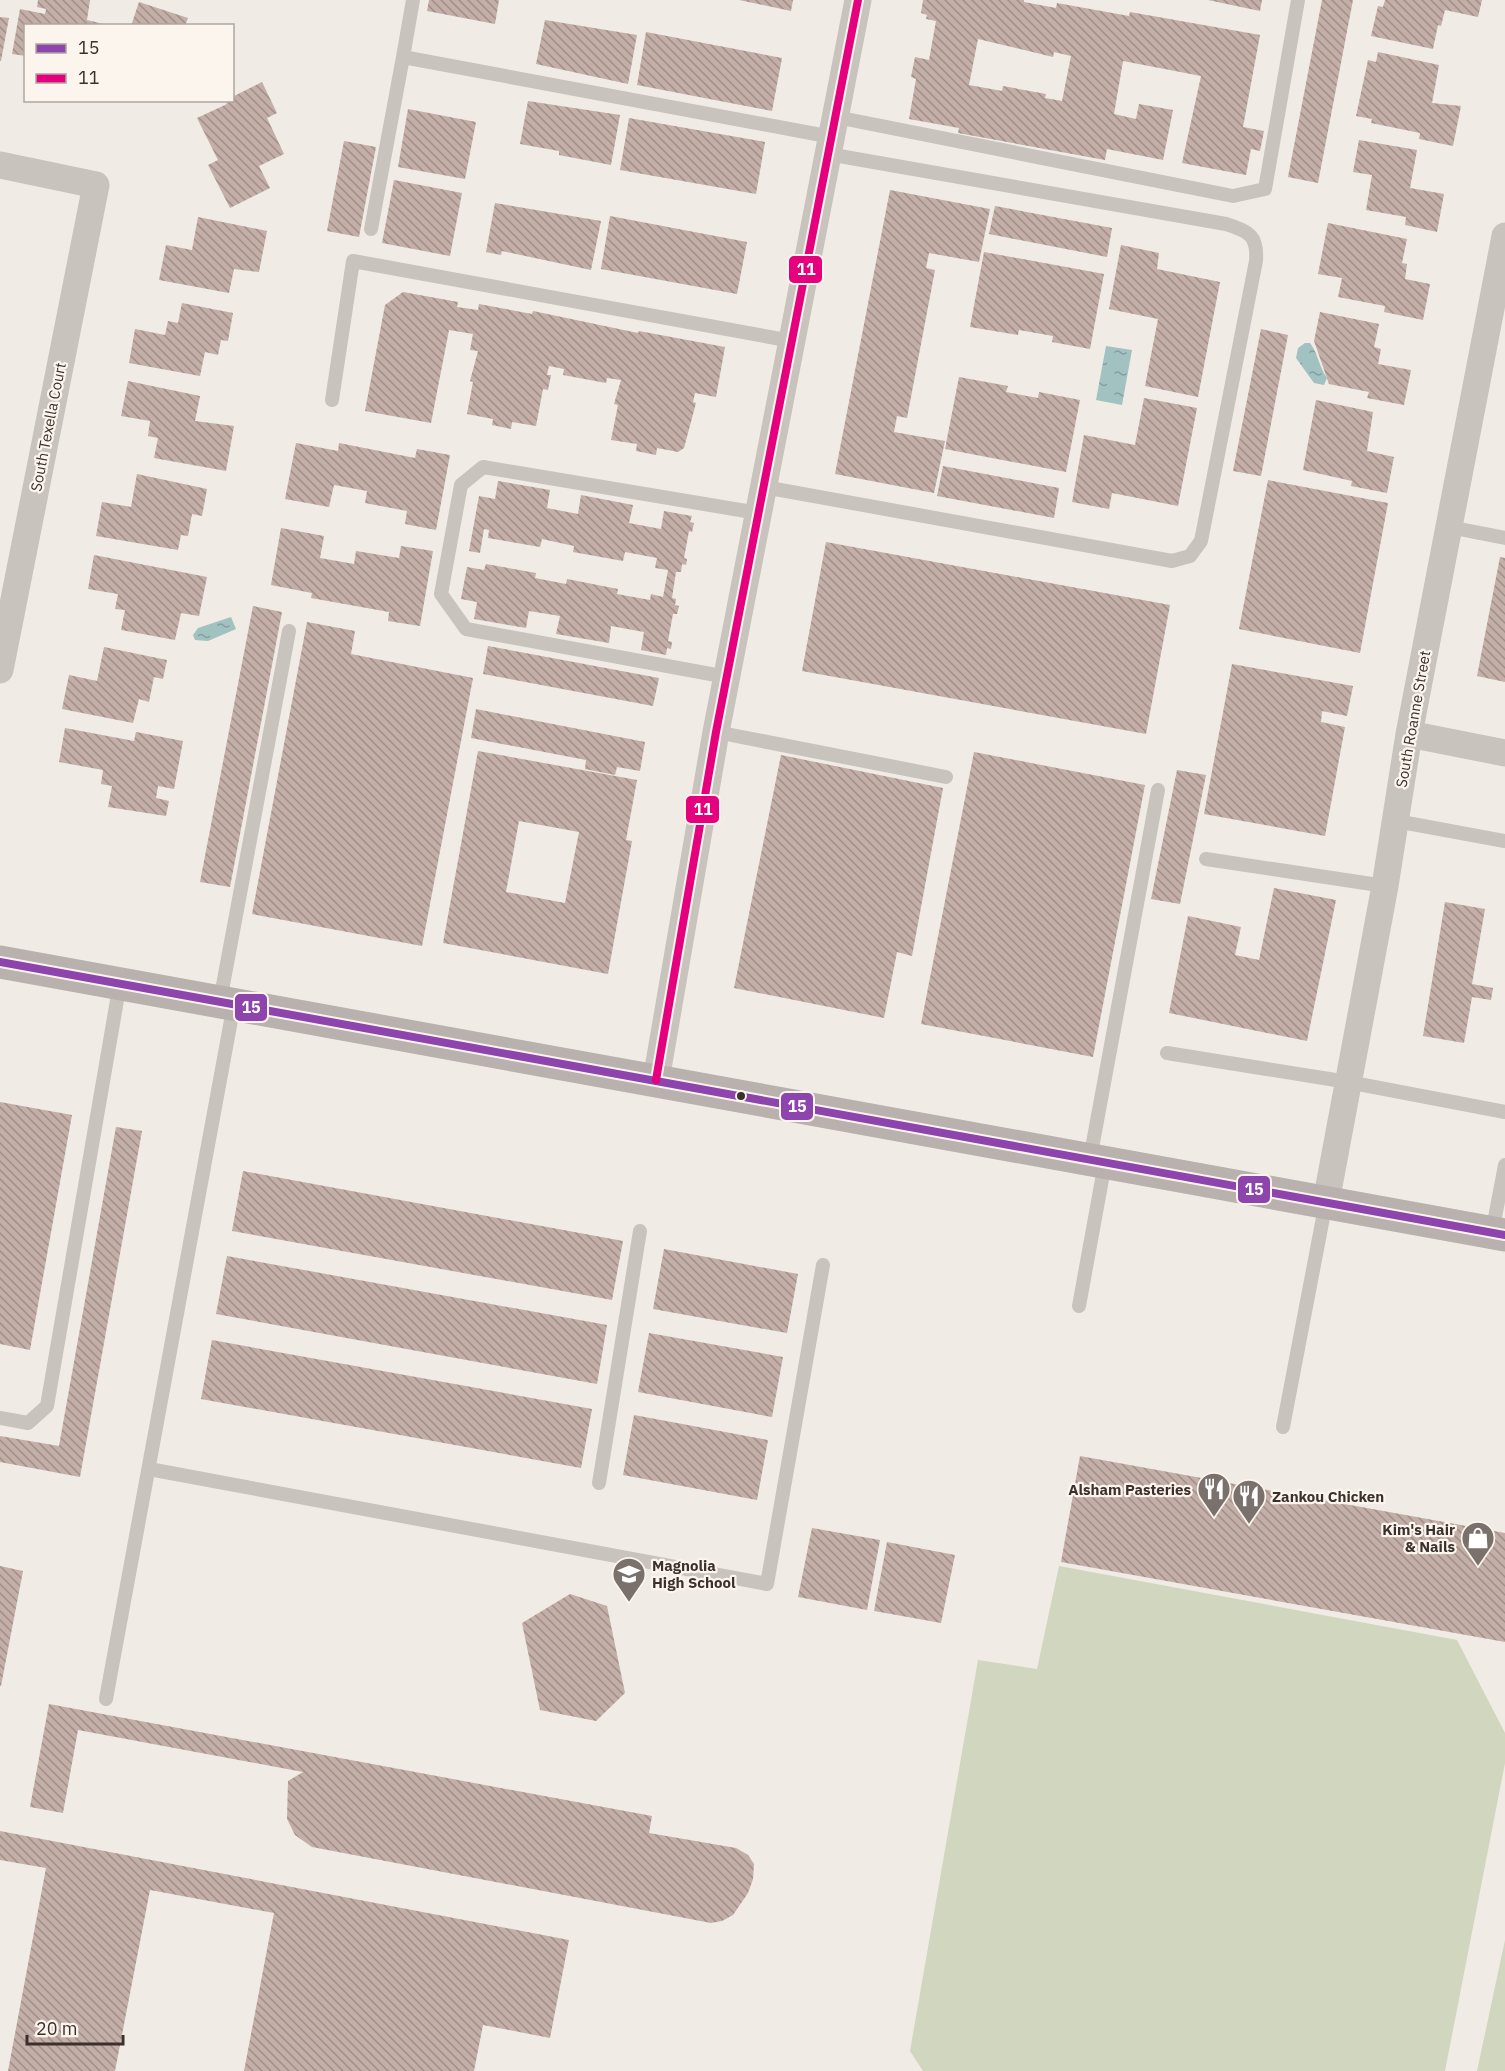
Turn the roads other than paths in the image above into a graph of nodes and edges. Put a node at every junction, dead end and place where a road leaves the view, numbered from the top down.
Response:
1 (413, 0) edge
2 (858, 0) edge
3 (1298, 0) edge
4 (403, 57) junction
5 (832, 136) junction
6 (0, 165) edge
7 (371, 229) dead end
8 (1505, 236) edge
9 (792, 341) junction
10 (332, 400) dead end
11 (764, 487) junction
12 (758, 513) junction
13 (1449, 527) junction
14 (1505, 538) edge
15 (289, 631) dead end
16 (0, 670) edge
17 (727, 677) junction
18 (716, 732) junction
19 (1409, 734) junction
20 (1505, 753) edge
21 (946, 777) dead end
22 (1158, 790) dead end
23 (1396, 821) junction
24 (1505, 841) edge
25 (1206, 859) dead end
26 (1385, 886) junction
27 (0, 962) edge
28 (120, 983) junction
29 (227, 1003) junction
30 (1167, 1053) dead end
31 (656, 1080) junction
32 (1348, 1082) junction
33 (1505, 1112) edge
34 (1098, 1160) junction
35 (1505, 1165) edge
36 (1326, 1202) junction
37 (640, 1231) dead end
38 (1499, 1234) edge
39 (823, 1264) dead end
40 (1079, 1306) dead end
41 (0, 1418) edge
42 (1283, 1427) dead end
43 (149, 1469) junction
44 (599, 1483) dead end
45 (106, 1699) dead end

1 - 4 lane
2 - 5 street
3 - 5 lane
4 - 5 lane
4 - 7 lane
5 - 9 street
5 - 11 lane
6 - 16 street, South Texella Court
8 - 13 street, South Roanne Street
9 - 10 lane
9 - 11 street
11 - 12 street
12 - 17 street
12 - 17 lane
13 - 14 lane
13 - 19 street, South Roanne Street
15 - 29 lane
17 - 18 street
18 - 21 lane
18 - 31 street
19 - 20 street
19 - 23 street, South Roanne Street
22 - 34 lane
23 - 24 lane
23 - 26 street, South Roanne Street
25 - 26 lane
26 - 32 street, South Roanne Street
27 - 28 main road
28 - 29 main road
28 - 41 lane
29 - 31 main road
29 - 43 lane
30 - 32 lane
31 - 34 main road
32 - 33 lane
32 - 36 street, South Roanne Street
34 - 36 main road
34 - 40 lane
35 - 38 lane
36 - 38 main road
36 - 42 lane
37 - 44 lane
39 - 43 lane
43 - 45 lane

